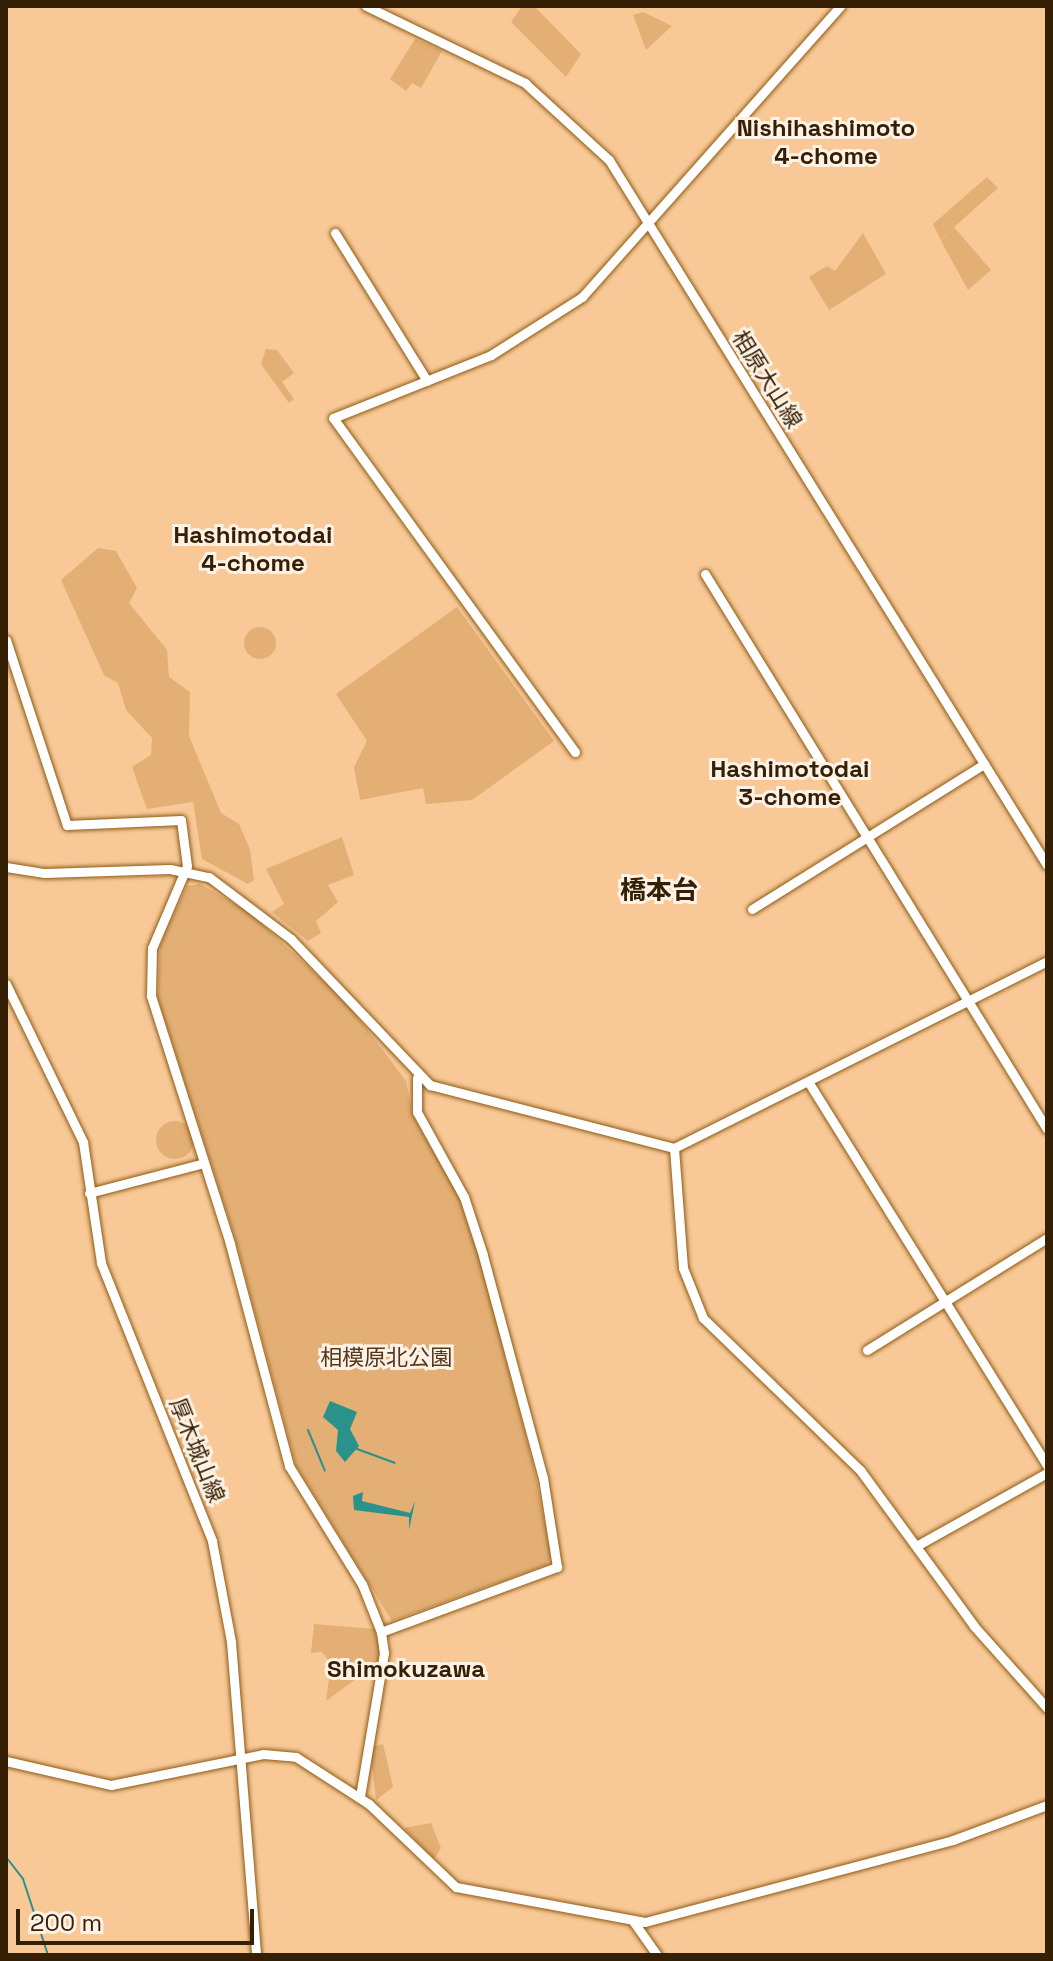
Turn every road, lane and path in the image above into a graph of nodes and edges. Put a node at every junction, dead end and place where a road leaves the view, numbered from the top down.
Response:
1 (366, 6) edge
2 (840, 6) edge
3 (651, 223) junction
4 (335, 233) dead end
5 (427, 381) junction
6 (705, 574) dead end
7 (6, 640) edge
8 (575, 752) dead end
9 (984, 764) junction
10 (865, 837) junction
11 (1047, 865) edge
12 (6, 867) edge
13 (186, 871) junction
14 (752, 909) dead end
15 (1047, 961) edge
16 (6, 984) edge
17 (968, 1001) junction
18 (417, 1078) junction
19 (809, 1083) junction
20 (1047, 1129) edge
21 (674, 1148) junction
22 (204, 1163) junction
23 (89, 1193) junction
24 (1047, 1238) edge
25 (944, 1302) junction
26 (867, 1350) dead end
27 (1047, 1466) edge
28 (1047, 1473) edge
29 (918, 1545) junction
30 (381, 1632) junction
31 (1047, 1708) edge
32 (239, 1760) junction
33 (6, 1761) edge
34 (360, 1797) junction
35 (1047, 1805) edge
36 (633, 1921) junction
37 (256, 1955) edge
38 (657, 1955) edge

1 - 3 street, 相原大山線
2 - 3 street
3 - 5 street
3 - 9 street, 相原大山線
4 - 5 street
5 - 8 street
6 - 10 street
7 - 13 street
9 - 10 street
9 - 11 street, 相原大山線
10 - 14 street
10 - 17 street
12 - 13 street
13 - 18 street
13 - 22 street
15 - 17 street
16 - 23 street, 厚木城山線
17 - 19 street
17 - 20 street
18 - 21 street
18 - 30 street
19 - 21 street
19 - 25 street
21 - 29 street
22 - 23 street
22 - 30 street
23 - 32 street, 厚木城山線
24 - 25 street
25 - 26 street
25 - 27 street
28 - 29 street
29 - 31 street
30 - 34 street
32 - 33 street
32 - 34 street
32 - 37 street, 厚木城山線
34 - 36 street
35 - 36 street
36 - 38 street

